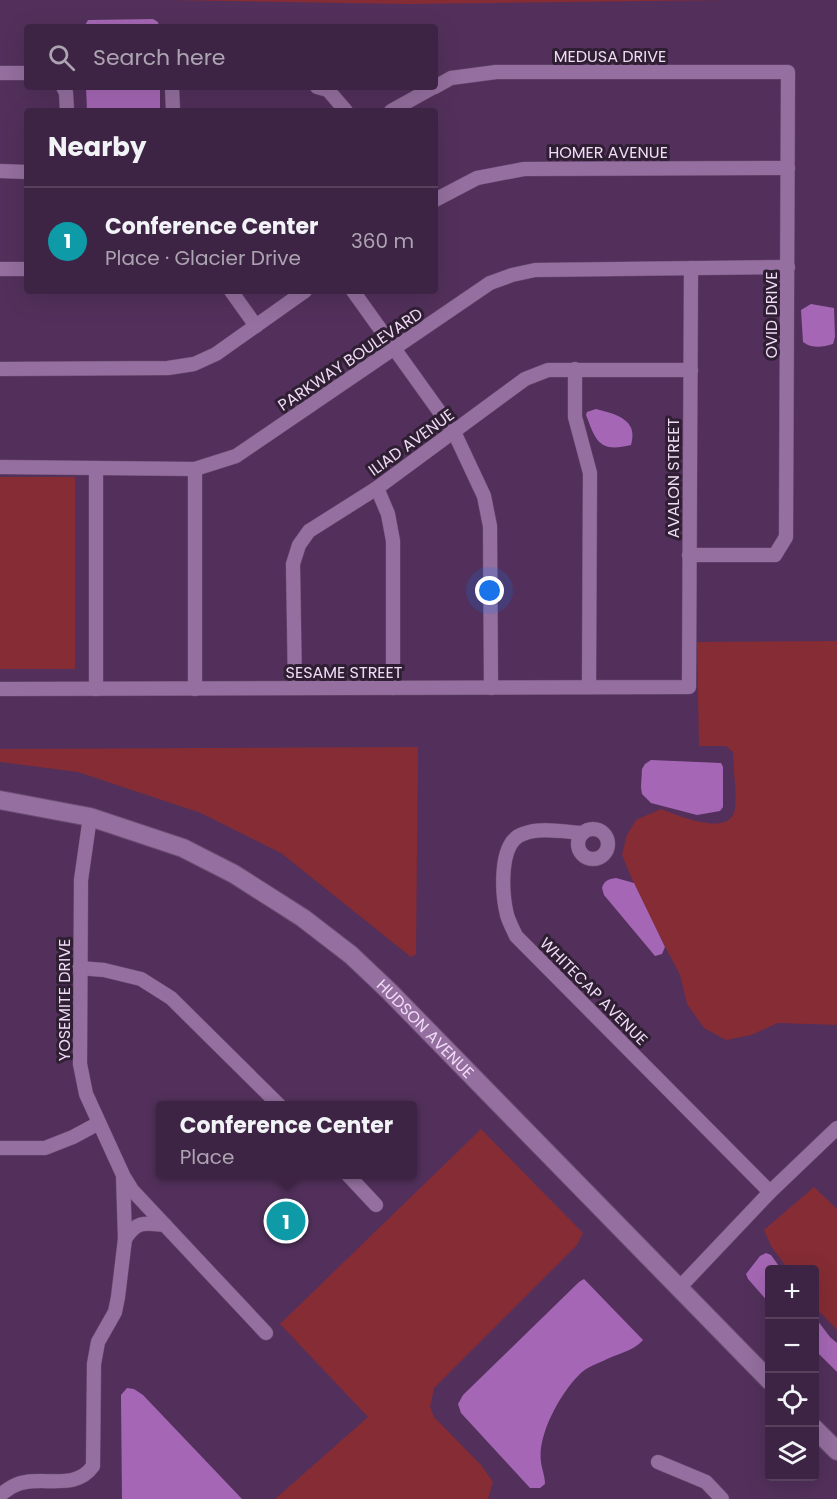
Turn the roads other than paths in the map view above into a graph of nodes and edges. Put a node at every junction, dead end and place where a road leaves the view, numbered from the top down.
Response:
1 (788, 72) joint
2 (0, 73) edge
3 (24, 73) edge
4 (438, 85) edge
5 (64, 90) edge
6 (172, 90) edge
7 (328, 90) edge
8 (430, 90) edge
9 (67, 108) edge
10 (173, 108) edge
11 (343, 108) edge
12 (396, 108) edge
13 (788, 168) junction
14 (0, 171) edge
15 (24, 172) edge
16 (438, 198) edge
17 (788, 267) junction
18 (691, 268) junction
19 (0, 269) edge
20 (24, 269) edge
21 (233, 294) edge
22 (301, 294) edge
23 (355, 294) edge
24 (256, 326) junction
25 (395, 349) junction
26 (0, 369) edge
27 (575, 369) junction
28 (691, 370) junction
29 (454, 432) junction
30 (0, 467) edge
31 (96, 468) junction
32 (195, 469) junction
33 (377, 488) junction
34 (689, 555) junction
35 (491, 687) junction
36 (589, 687) junction
37 (689, 687) joint
38 (195, 688) junction
39 (295, 688) junction
40 (393, 688) junction
41 (0, 689) edge
42 (96, 689) junction
43 (0, 800) edge
44 (90, 817) junction
45 (583, 833) dead end
46 (79, 968) junction
47 (275, 1101) edge
48 (99, 1123) junction
49 (837, 1128) edge
50 (0, 1148) edge
51 (123, 1175) junction
52 (352, 1179) edge
53 (770, 1192) junction
54 (376, 1205) dead end
55 (165, 1225) junction
56 (125, 1239) junction
57 (680, 1287) junction
58 (266, 1333) dead end
59 (765, 1376) edge
60 (819, 1433) edge
61 (837, 1451) edge
62 (658, 1462) dead end
63 (0, 1495) edge
64 (722, 1499) edge

1 - 4 street, MEDUSA DRIVE
1 - 13 street, OVID DRIVE
2 - 3 street
5 - 9 street
6 - 10 street
7 - 11 street
8 - 12 street, MEDUSA DRIVE
13 - 16 street, HOMER AVENUE
13 - 17 street, OVID DRIVE
14 - 15 street
17 - 18 street, PARKWAY BOULEVARD
17 - 34 street, OVID DRIVE
18 - 25 street, PARKWAY BOULEVARD
18 - 28 street, AVALON STREET
19 - 20 street
21 - 24 street
22 - 24 street
23 - 25 street
24 - 26 street
25 - 29 street
25 - 32 street, PARKWAY BOULEVARD
27 - 28 street, ILIAD AVENUE
27 - 29 street, ILIAD AVENUE
27 - 36 street
28 - 34 street, AVALON STREET
29 - 33 street, ILIAD AVENUE
29 - 35 street
30 - 31 street, PARKWAY BOULEVARD
31 - 32 street, PARKWAY BOULEVARD
31 - 42 street
32 - 38 street
33 - 39 street, ILIAD AVENUE
33 - 40 street
34 - 37 street, AVALON STREET
35 - 36 street, SESAME STREET
35 - 40 street, SESAME STREET
36 - 37 street, SESAME STREET
38 - 39 street, SESAME STREET
38 - 42 street, SESAME STREET
39 - 40 street, SESAME STREET
41 - 42 street, SESAME STREET
43 - 44 street, HUDSON AVENUE
44 - 46 street, YOSEMITE DRIVE
44 - 57 street, HUDSON AVENUE
45 - 53 street, WHITECAP AVENUE
46 - 47 street
46 - 48 street, YOSEMITE DRIVE
48 - 50 street
48 - 51 street, YOSEMITE DRIVE
49 - 53 street
51 - 55 street, YOSEMITE DRIVE
51 - 56 street, YOSEMITE DRIVE
52 - 54 street
53 - 57 street
55 - 56 street
55 - 58 street, YOSEMITE DRIVE
56 - 63 street, YOSEMITE DRIVE
57 - 59 street, HUDSON AVENUE
60 - 61 street
62 - 64 street

